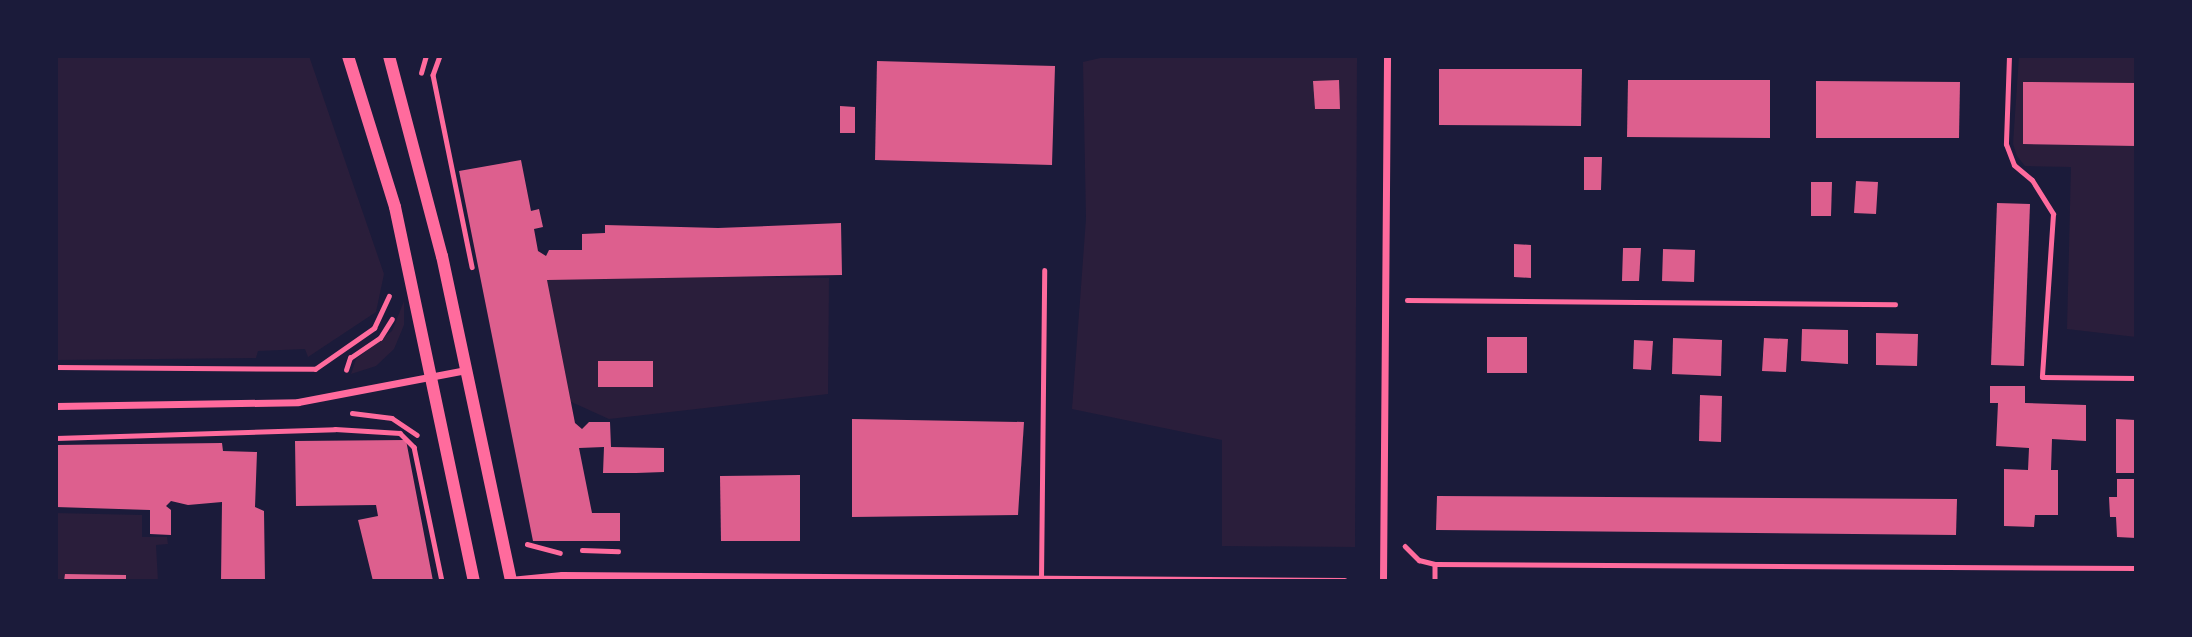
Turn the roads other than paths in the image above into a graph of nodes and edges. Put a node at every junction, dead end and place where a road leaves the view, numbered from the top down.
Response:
1 (348, 56) edge
2 (388, 56) edge
3 (1387, 56) edge
4 (2009, 56) edge
5 (1044, 270) dead end
6 (466, 370) junction
7 (432, 377) junction
8 (2136, 378) edge
9 (56, 407) edge
10 (1041, 579) junction
11 (474, 581) edge
12 (509, 581) edge
13 (1344, 581) edge
14 (1383, 581) edge

1 - 7 street
2 - 6 street
3 - 14 street
4 - 8 lane
5 - 10 lane
6 - 7 street
6 - 12 street
7 - 9 street
7 - 11 street
10 - 12 street
10 - 13 street

